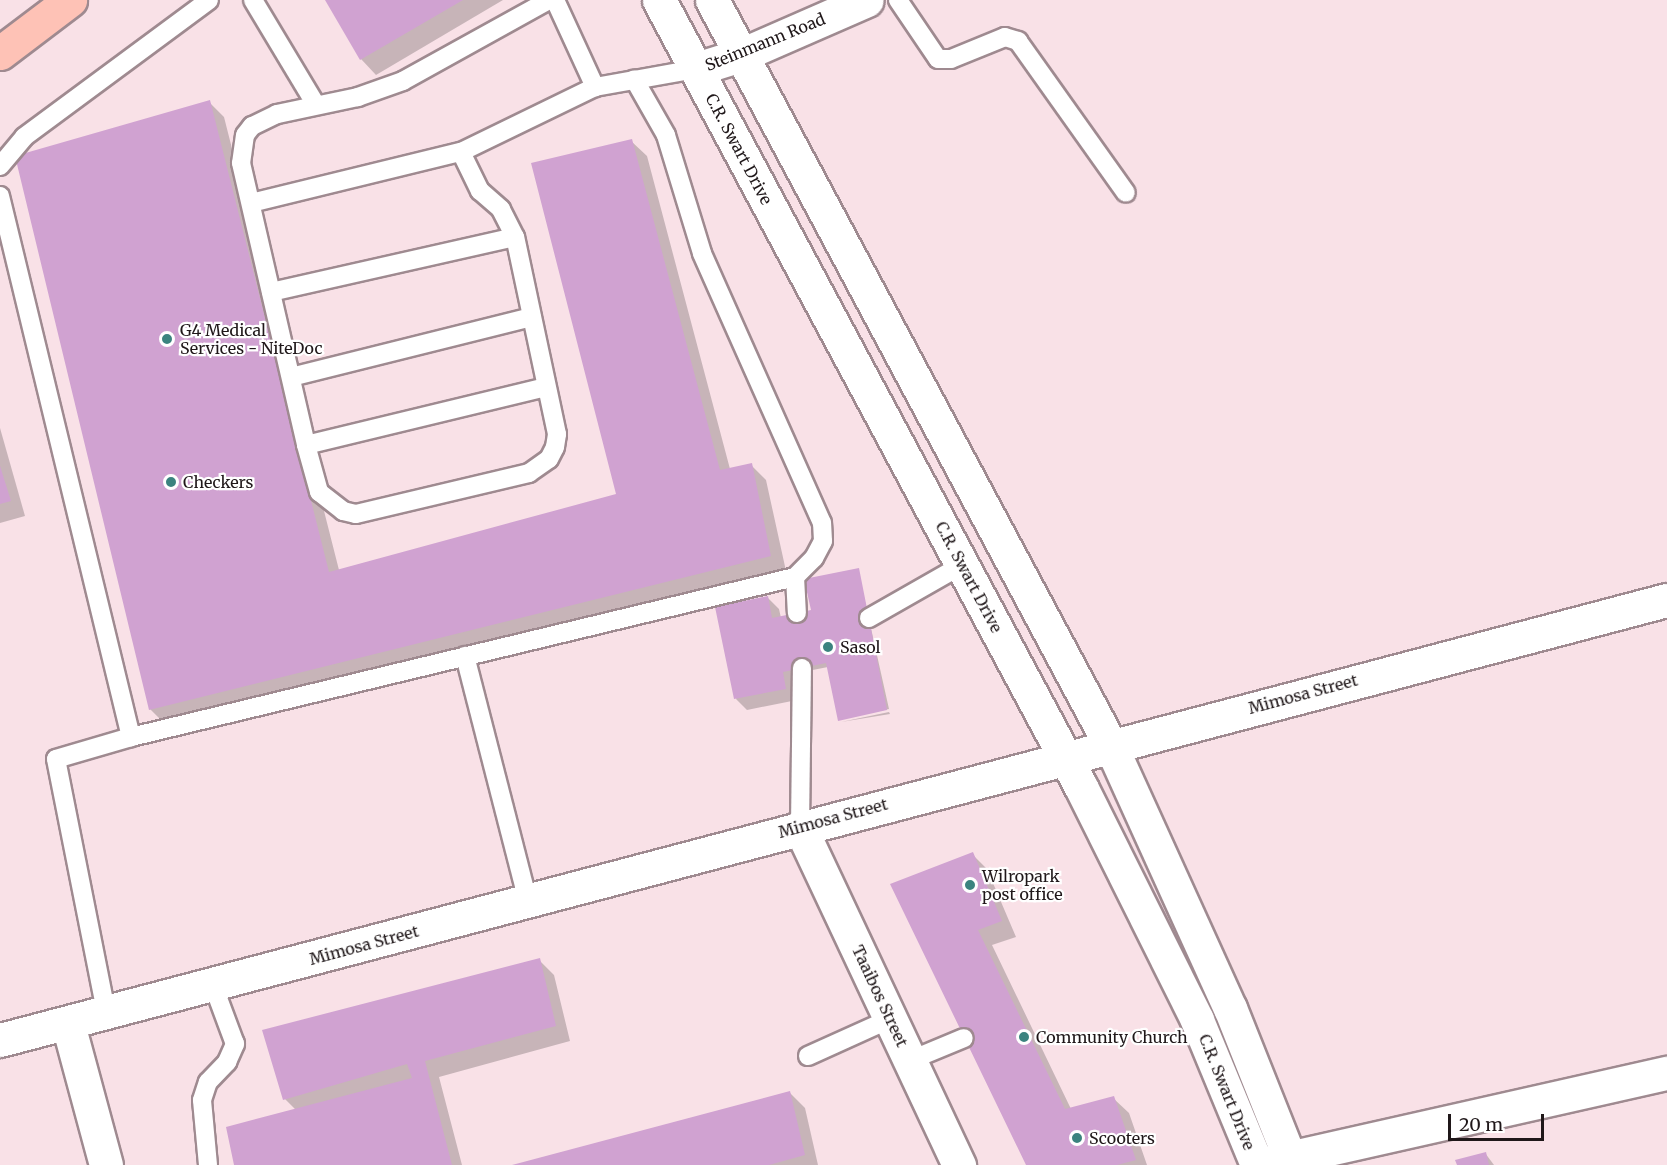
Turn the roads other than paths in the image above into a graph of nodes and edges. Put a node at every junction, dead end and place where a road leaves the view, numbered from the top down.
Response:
1 (70, 0) edge
2 (209, 0) edge
3 (253, 0) edge
4 (549, 0) edge
5 (555, 0) edge
6 (659, 0) edge
7 (712, 0) edge
8 (867, 0) edge
9 (898, 0) edge
10 (0, 53) edge
11 (741, 55) junction
12 (696, 69) junction
13 (634, 79) junction
14 (595, 87) junction
15 (316, 105) junction
16 (461, 152) junction
17 (0, 166) edge
18 (1126, 193) dead end
19 (0, 196) edge
20 (250, 203) junction
21 (515, 237) junction
22 (271, 292) junction
23 (532, 317) junction
24 (291, 377) junction
25 (546, 387) junction
26 (306, 446) junction
27 (962, 565) junction
28 (795, 577) junction
29 (1667, 600) edge
30 (797, 613) dead end
31 (868, 618) dead end
32 (465, 656) junction
33 (802, 668) dead end
34 (131, 737) junction
35 (1110, 744) junction
36 (1065, 757) junction
37 (800, 827) junction
38 (528, 902) junction
39 (213, 985) junction
40 (106, 1012) junction
41 (892, 1018) junction
42 (68, 1024) junction
43 (964, 1038) dead end
44 (0, 1040) edge
45 (808, 1056) dead end
46 (911, 1060) junction
47 (1667, 1073) edge
48 (1289, 1161) edge
49 (106, 1165) edge
50 (208, 1165) edge
51 (959, 1165) edge
52 (1257, 1165) edge

1 - 10 main road
2 - 17 lane
3 - 15 lane
4 - 15 lane
5 - 14 lane
6 - 12 street, C.R. Swart Drive
7 - 11 street, C.R. Swart Drive
8 - 11 street, Steinmann Road
9 - 18 lane
11 - 12 street, Steinmann Road
11 - 35 street, C.R. Swart Drive
12 - 13 lane
12 - 27 street, C.R. Swart Drive
13 - 14 lane
13 - 28 lane
14 - 16 lane
15 - 20 lane
16 - 20 lane
16 - 21 lane
19 - 34 lane
20 - 22 lane
21 - 22 lane
21 - 23 lane
22 - 24 lane
23 - 24 lane
23 - 25 lane
24 - 26 lane
25 - 26 lane
25 - 26 lane
27 - 31 lane
27 - 36 street, C.R. Swart Drive
28 - 30 lane
28 - 32 lane
29 - 35 street, Mimosa Street
32 - 34 lane
32 - 38 lane
33 - 37 lane
34 - 40 lane
35 - 36 street, Mimosa Street
35 - 48 street, C.R. Swart Drive
36 - 37 street, Mimosa Street
36 - 52 street, C.R. Swart Drive
37 - 38 street, Mimosa Street
37 - 41 street, Taaibos Street
38 - 39 street, Mimosa Street
39 - 40 street, Mimosa Street
39 - 50 lane
40 - 42 street, Mimosa Street
41 - 45 lane
41 - 46 street, Taaibos Street
42 - 44 street, Mimosa Street
42 - 49 street
43 - 46 lane
46 - 51 street, Taaibos Street
47 - 48 street
48 - 52 street

